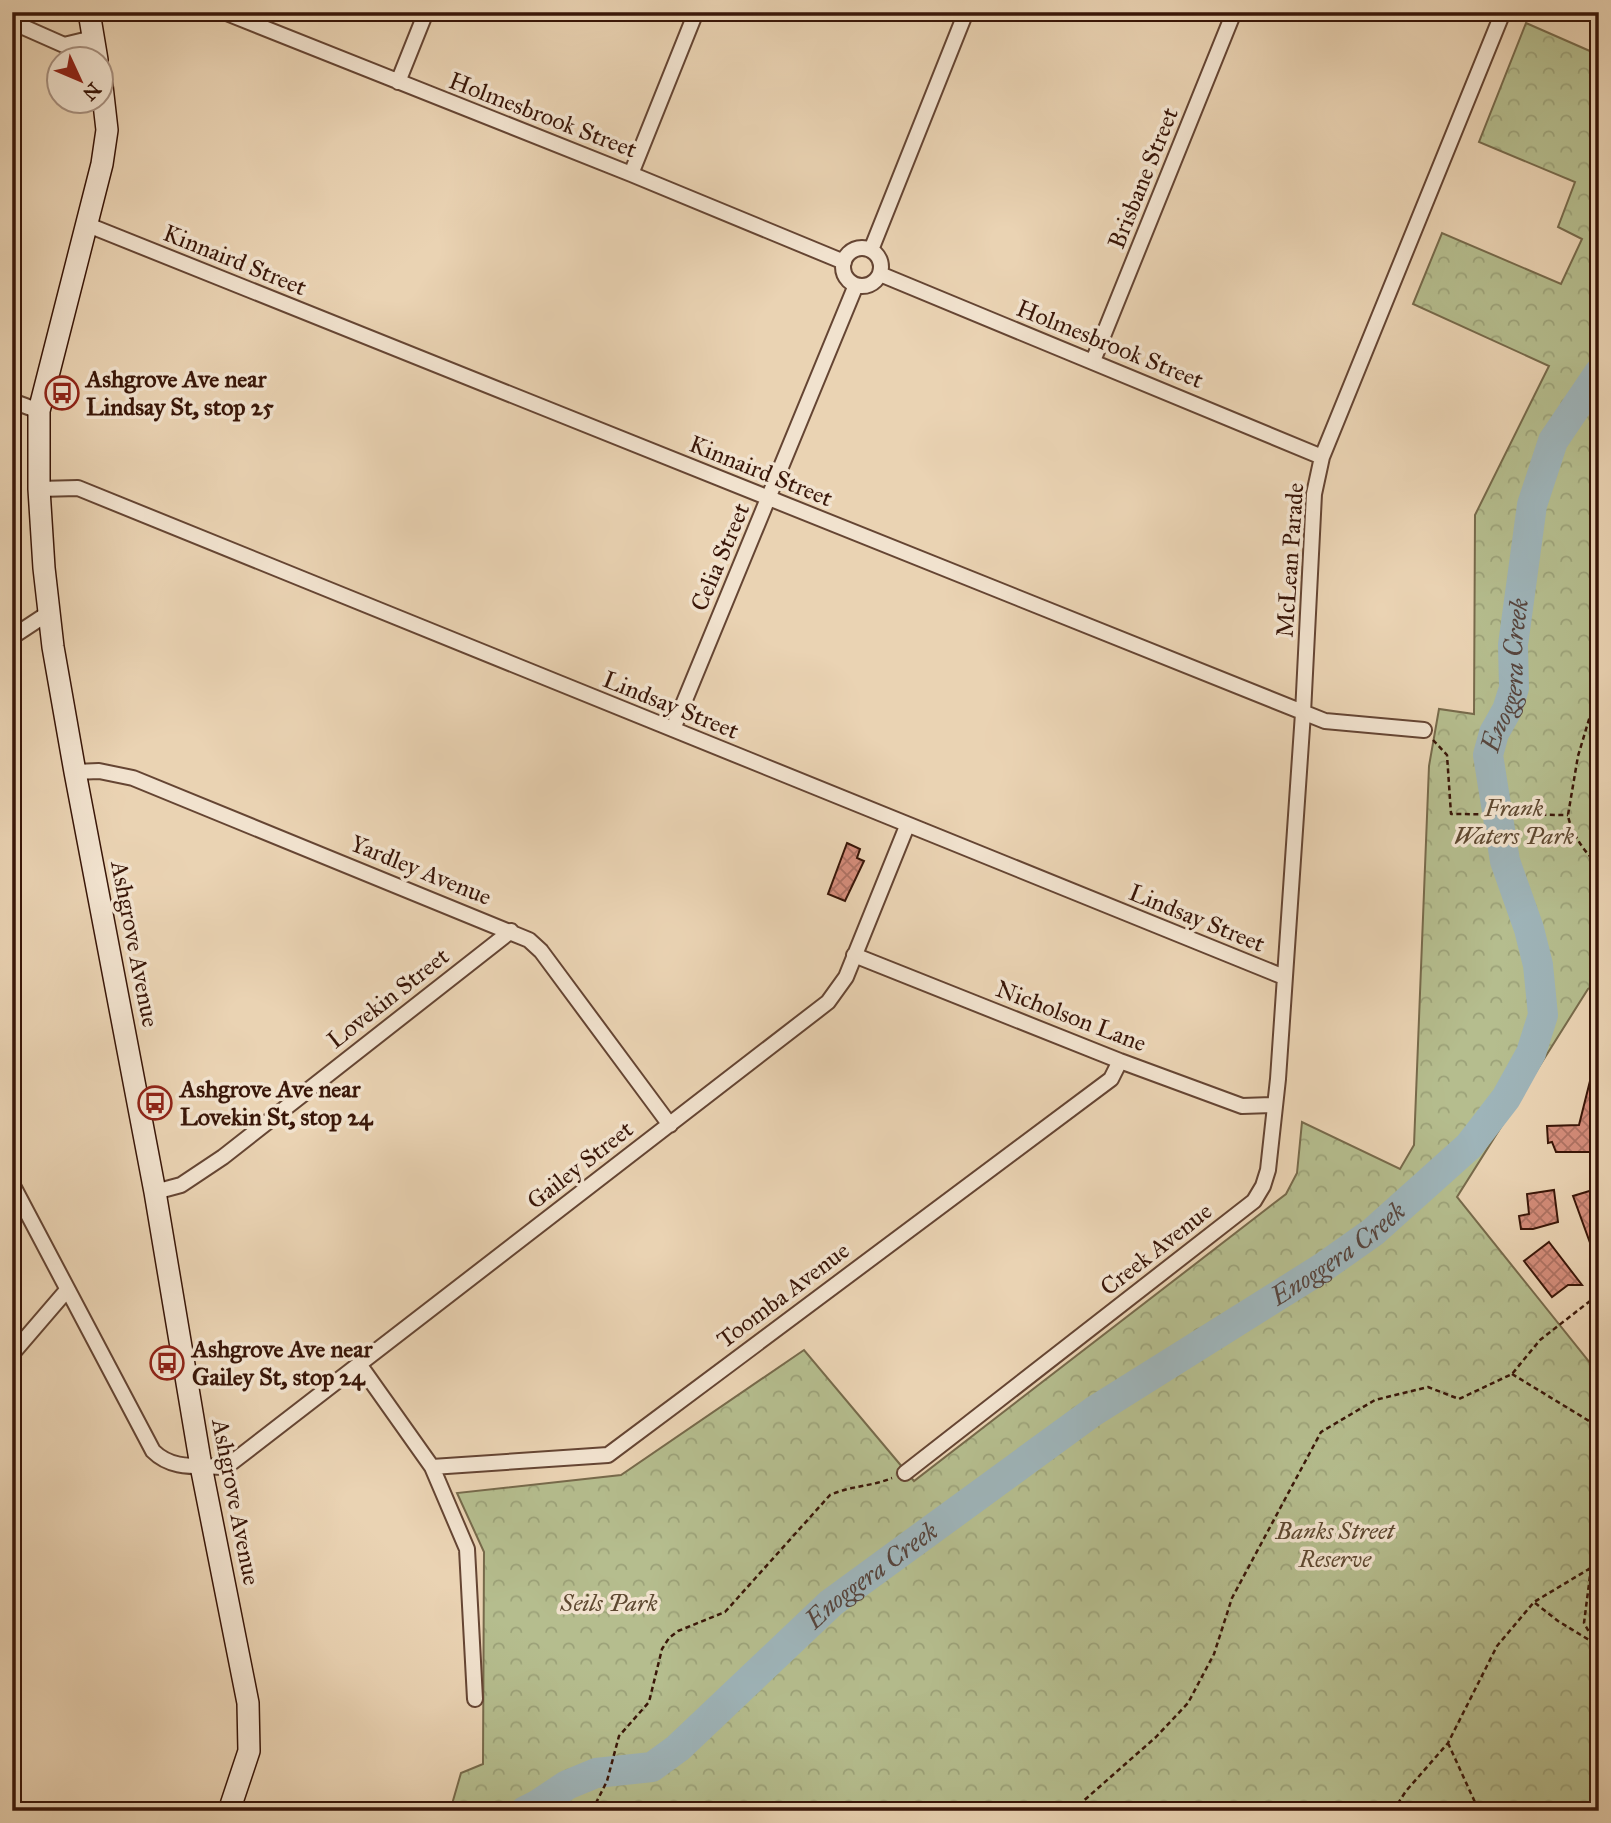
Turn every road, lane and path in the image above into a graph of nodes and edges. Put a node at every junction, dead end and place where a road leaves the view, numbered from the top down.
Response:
1 (89, 12) edge
2 (224, 12) edge
3 (426, 12) edge
4 (696, 12) edge
5 (966, 12) edge
6 (1234, 12) edge
7 (1503, 12) edge
8 (12, 22) edge
9 (72, 46) edge
10 (95, 46) edge
11 (398, 82) junction
12 (105, 116) edge
13 (631, 174) junction
14 (88, 225) junction
15 (871, 250) junction
16 (844, 262) junction
17 (880, 274) junction
18 (856, 285) junction
19 (1093, 361) junction
20 (12, 401) edge
21 (39, 411) junction
22 (1322, 457) junction
23 (38, 489) junction
24 (768, 499) junction
25 (50, 612) junction
26 (12, 637) edge
27 (1599, 686) edge
28 (1303, 713) junction
29 (673, 730) junction
30 (1424, 730) joint
31 (75, 772) junction
32 (1568, 815) junction
33 (907, 826) junction
34 (1599, 864) edge
35 (511, 931) junction
36 (854, 955) junction
37 (1284, 977) junction
38 (1120, 1061) junction
39 (1274, 1105) junction
40 (670, 1125) junction
41 (12, 1184) edge
42 (155, 1192) junction
43 (67, 1290) junction
44 (1599, 1294) edge
45 (12, 1354) edge
46 (359, 1364) junction
47 (1512, 1374) junction
48 (1599, 1427) edge
49 (201, 1466) junction
50 (432, 1467) junction
51 (905, 1473) joint
52 (1599, 1563) edge
53 (1591, 1568) junction
54 (1534, 1602) junction
55 (1594, 1642) junction
56 (1599, 1646) edge
57 (475, 1699) dead end
58 (1448, 1743) junction
59 (229, 1811) edge
60 (592, 1811) edge
61 (1072, 1811) edge
62 (1393, 1811) edge
63 (1479, 1811) edge

1 - 10 main road
2 - 11 street, Holmesbrook Street
3 - 11 street
4 - 13 street
5 - 15 street
6 - 19 street, Brisbane Street
7 - 22 street, McLean Parade
8 - 9 street
11 - 13 street, Holmesbrook Street
12 - 14 main road, Ashgrove Avenue
13 - 16 street, Holmesbrook Street
14 - 21 main road, Ashgrove Avenue
14 - 24 street, Kinnaird Street
15 - 16 street
15 - 17 street
16 - 18 street
17 - 18 street
17 - 19 street, Holmesbrook Street
18 - 24 street, Celia Street
19 - 22 street, Holmesbrook Street
20 - 21 street
21 - 23 main road, Ashgrove Avenue
22 - 28 street, McLean Parade
23 - 25 main road, Ashgrove Avenue
23 - 29 street, Lindsay Street
24 - 28 street, Kinnaird Street
24 - 29 street, Celia Street
25 - 26 street
25 - 31 main road, Ashgrove Avenue
27 - 32 path
28 - 30 street, Kinnaird Street
28 - 37 street, McLean Parade
29 - 33 street, Lindsay Street
30 - 32 path
31 - 35 street, Yardley Avenue
31 - 42 main road, Ashgrove Avenue
32 - 34 path
33 - 36 street, Gailey Street
33 - 37 street, Lindsay Street
35 - 40 street, Yardley Avenue
35 - 42 street, Lovekin Street
36 - 38 street, Nicholson Lane
36 - 40 street, Gailey Street
37 - 39 street, Creek Avenue
38 - 39 street, Nicholson Lane
38 - 50 street, Toomba Avenue
39 - 51 street, Creek Avenue
40 - 46 street, Gailey Street
41 - 43 street, Gailey Street
42 - 49 main road, Ashgrove Avenue
43 - 45 street
43 - 49 street, Gailey Street
44 - 47 path
46 - 49 street, Gailey Street
46 - 50 street
47 - 48 path
47 - 61 path
49 - 59 main road, Ashgrove Avenue
50 - 57 street
51 - 60 path
52 - 53 path
53 - 54 path
53 - 55 path
54 - 55 path
54 - 58 path
55 - 56 path
58 - 62 path
58 - 63 path

